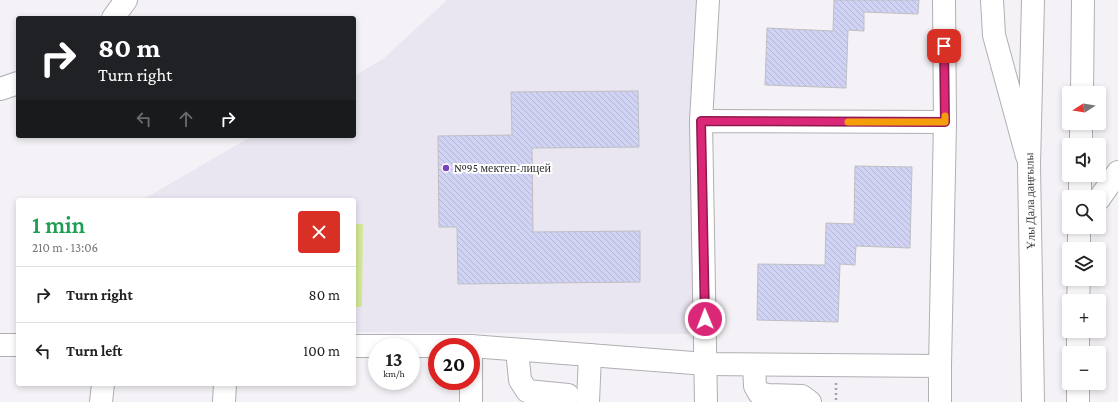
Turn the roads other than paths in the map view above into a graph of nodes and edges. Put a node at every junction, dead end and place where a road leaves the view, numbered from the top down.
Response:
1 (126, 0) edge
2 (708, 0) edge
3 (944, 0) edge
4 (992, 0) edge
5 (1033, 0) edge
6 (1083, 0) edge
7 (114, 16) edge
8 (16, 84) edge
9 (1082, 86) edge
10 (0, 89) edge
11 (701, 121) junction
12 (945, 122) junction
13 (1029, 166) junction
14 (1118, 172) edge
15 (1105, 190) edge
16 (0, 345) edge
17 (16, 345) edge
18 (356, 346) edge
19 (428, 346) edge
20 (480, 347) edge
21 (517, 350) junction
22 (590, 356) junction
23 (706, 364) junction
24 (754, 365) junction
25 (940, 366) junction
26 (103, 386) edge
27 (225, 386) edge
28 (471, 390) edge
29 (1078, 390) edge
30 (568, 395) dead end
31 (101, 402) edge
32 (224, 402) edge
33 (471, 402) edge
34 (588, 402) edge
35 (706, 402) edge
36 (810, 402) edge
37 (940, 402) edge
38 (1033, 402) edge
39 (1078, 402) edge

1 - 7 main road
2 - 11 main road
3 - 12 main road
4 - 13 main road
5 - 13 main road, Ұлы Дала даңғылы
6 - 9 main road
8 - 10 main road
11 - 12 main road
11 - 23 main road
12 - 25 main road
13 - 38 main road, Ұлы Дала даңғылы
14 - 15 main road
16 - 17 main road
18 - 19 main road
20 - 21 main road
21 - 22 main road
21 - 30 main road
22 - 23 main road
22 - 34 main road
23 - 24 main road
23 - 35 main road
24 - 25 main road
24 - 36 main road
25 - 37 main road
26 - 31 main road
27 - 32 main road
28 - 33 main road
29 - 39 main road

